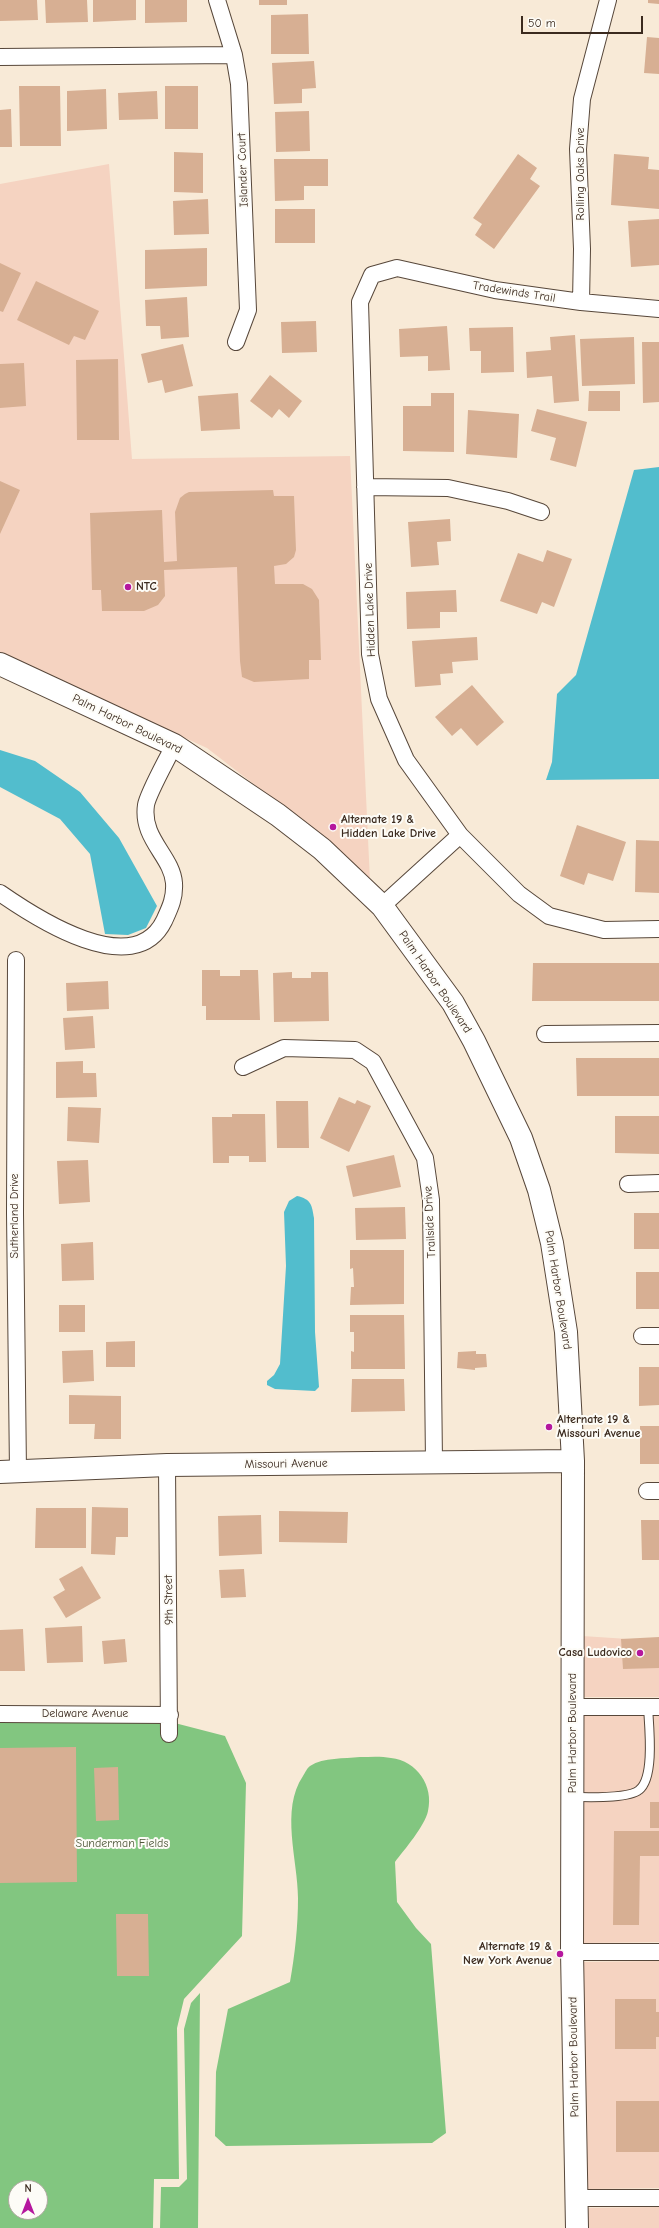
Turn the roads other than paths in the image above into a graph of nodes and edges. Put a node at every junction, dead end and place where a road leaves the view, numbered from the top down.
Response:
1 (216, 0) edge
2 (608, 0) edge
3 (234, 55) junction
4 (0, 57) edge
5 (372, 275) joint
6 (582, 302) junction
7 (659, 309) edge
8 (236, 342) dead end
9 (366, 487) junction
10 (541, 512) dead end
11 (0, 664) edge
12 (174, 744) junction
13 (460, 835) junction
14 (0, 893) edge
15 (382, 906) junction
16 (659, 929) edge
17 (16, 960) dead end
18 (659, 1033) edge
19 (545, 1034) dead end
20 (243, 1067) dead end
21 (659, 1183) edge
22 (628, 1184) dead end
23 (642, 1336) dead end
24 (659, 1336) edge
25 (573, 1461) junction
26 (434, 1462) junction
27 (167, 1465) junction
28 (9, 1472) edge
29 (574, 1707) junction
30 (654, 1707) edge
31 (0, 1714) edge
32 (170, 1715) junction
33 (170, 1734) dead end
34 (573, 1797) junction
35 (572, 1952) junction
36 (659, 1952) edge
37 (576, 2198) junction
38 (659, 2198) edge
39 (577, 2228) edge

1 - 3 street, Islander Court
2 - 6 street, Rolling Oaks Drive
3 - 4 street
3 - 8 street, Islander Court
5 - 6 street, Tradewinds Trail
5 - 9 street, Hidden Lake Drive
6 - 7 street, Tradewinds Trail
9 - 10 street
9 - 13 street, Hidden Lake Drive
11 - 12 main road, Palm Harbor Boulevard
12 - 14 street
12 - 15 main road, Palm Harbor Boulevard
13 - 15 street
13 - 16 street, Hidden Lake Drive
15 - 25 main road, Palm Harbor Boulevard
17 - 28 street, Sutherland Drive
18 - 19 street
20 - 26 street, Trailside Drive
21 - 22 street
23 - 24 street
25 - 26 main road, Missouri Avenue
25 - 29 main road, Palm Harbor Boulevard
26 - 27 main road, Missouri Avenue
27 - 28 main road, Missouri Avenue
27 - 32 street, 9th Street
29 - 30 street
29 - 34 main road, Palm Harbor Boulevard
30 - 34 lane
31 - 32 street, Delaware Avenue
32 - 33 street, 9th Street
34 - 35 main road, Palm Harbor Boulevard
35 - 36 street
35 - 37 main road, Palm Harbor Boulevard
37 - 38 street
37 - 39 main road, Palm Harbor Boulevard

